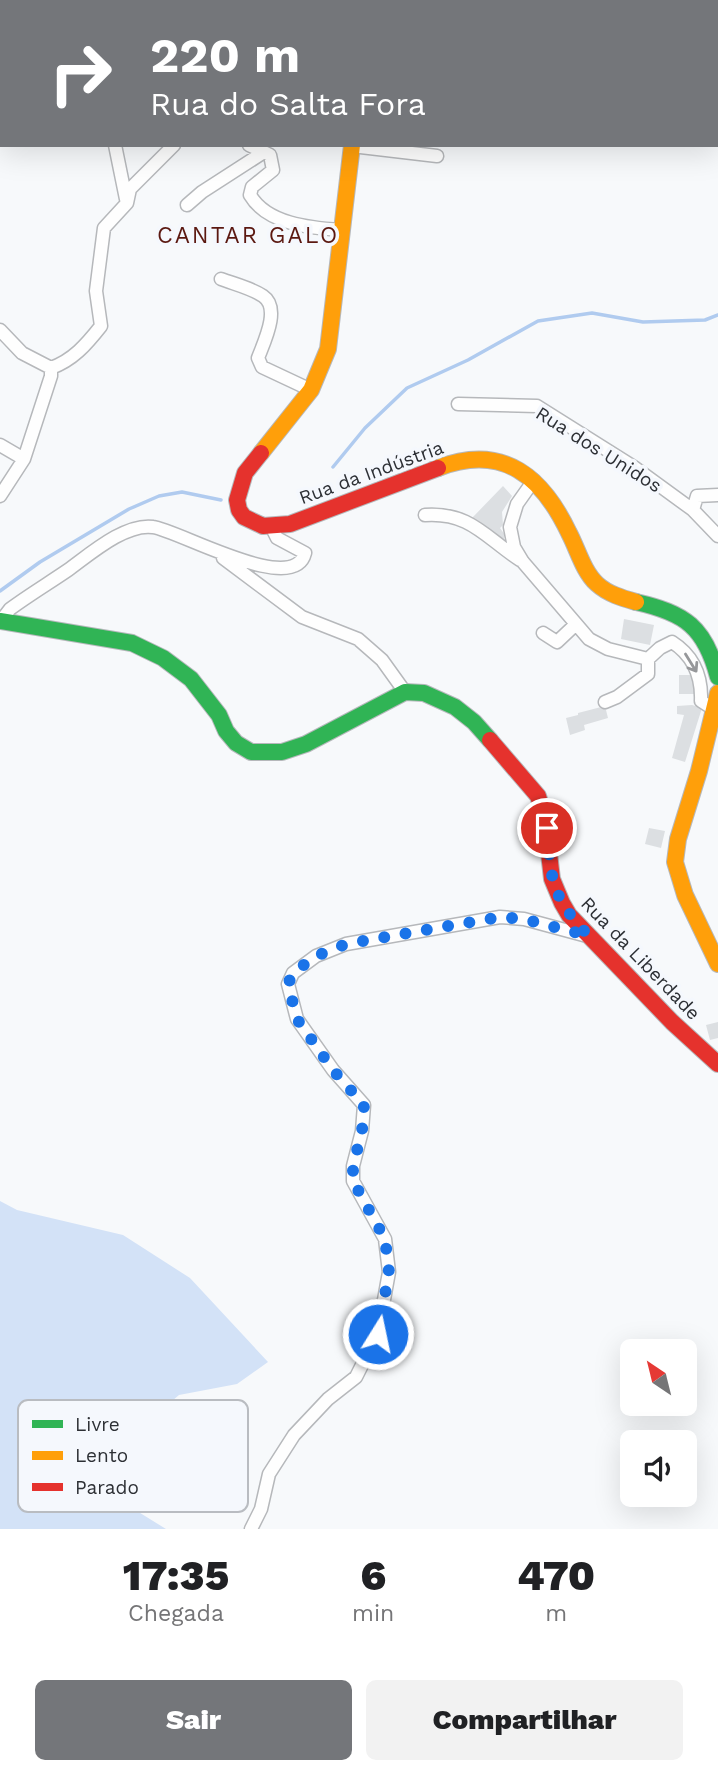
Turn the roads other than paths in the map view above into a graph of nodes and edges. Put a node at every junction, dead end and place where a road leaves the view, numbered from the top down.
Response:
1 (115, 147) edge
2 (172, 147) edge
3 (253, 147) edge
4 (352, 147) edge
5 (360, 147) edge
6 (264, 152) junction
7 (437, 156) dead end
8 (127, 203) junction
9 (187, 205) dead end
10 (341, 230) junction
11 (221, 279) dead end
12 (0, 330) edge
13 (51, 368) junction
14 (311, 390) junction
15 (458, 404) dead end
16 (0, 445) edge
17 (24, 459) junction
18 (534, 480) junction
19 (718, 495) edge
20 (0, 496) edge
21 (693, 510) junction
22 (425, 514) dead end
23 (272, 528) junction
24 (718, 536) edge
25 (214, 551) junction
26 (523, 562) junction
27 (0, 621) edge
28 (575, 625) junction
29 (543, 633) dead end
30 (648, 659) junction
31 (718, 677) edge
32 (405, 691) junction
33 (718, 693) edge
34 (606, 702) dead end
35 (715, 710) junction
36 (713, 736) edge
37 (589, 936) junction
38 (718, 964) edge
39 (718, 1064) edge
40 (251, 1529) edge

1 - 8 street
2 - 8 street
3 - 6 street
4 - 10 street
5 - 7 street
6 - 9 street
6 - 10 street
8 - 13 street
10 - 14 street
11 - 14 street
12 - 13 street
13 - 17 street
14 - 23 street
15 - 21 street, Rua dos Unidos
16 - 17 street
17 - 20 street
18 - 23 street, Rua da Indústria
18 - 26 street
18 - 31 street, Rua da Indústria
19 - 21 street
21 - 24 street, Rua dos Unidos
22 - 26 street
23 - 25 street
25 - 27 street
25 - 32 street
26 - 28 street
27 - 32 street
28 - 29 street
28 - 30 street
30 - 34 street
30 -> 35 street
32 - 37 street, Rua da Liberdade
33 - 35 street
35 - 36 street
36 - 38 street
37 - 39 street, Rua da Liberdade
37 - 40 street

